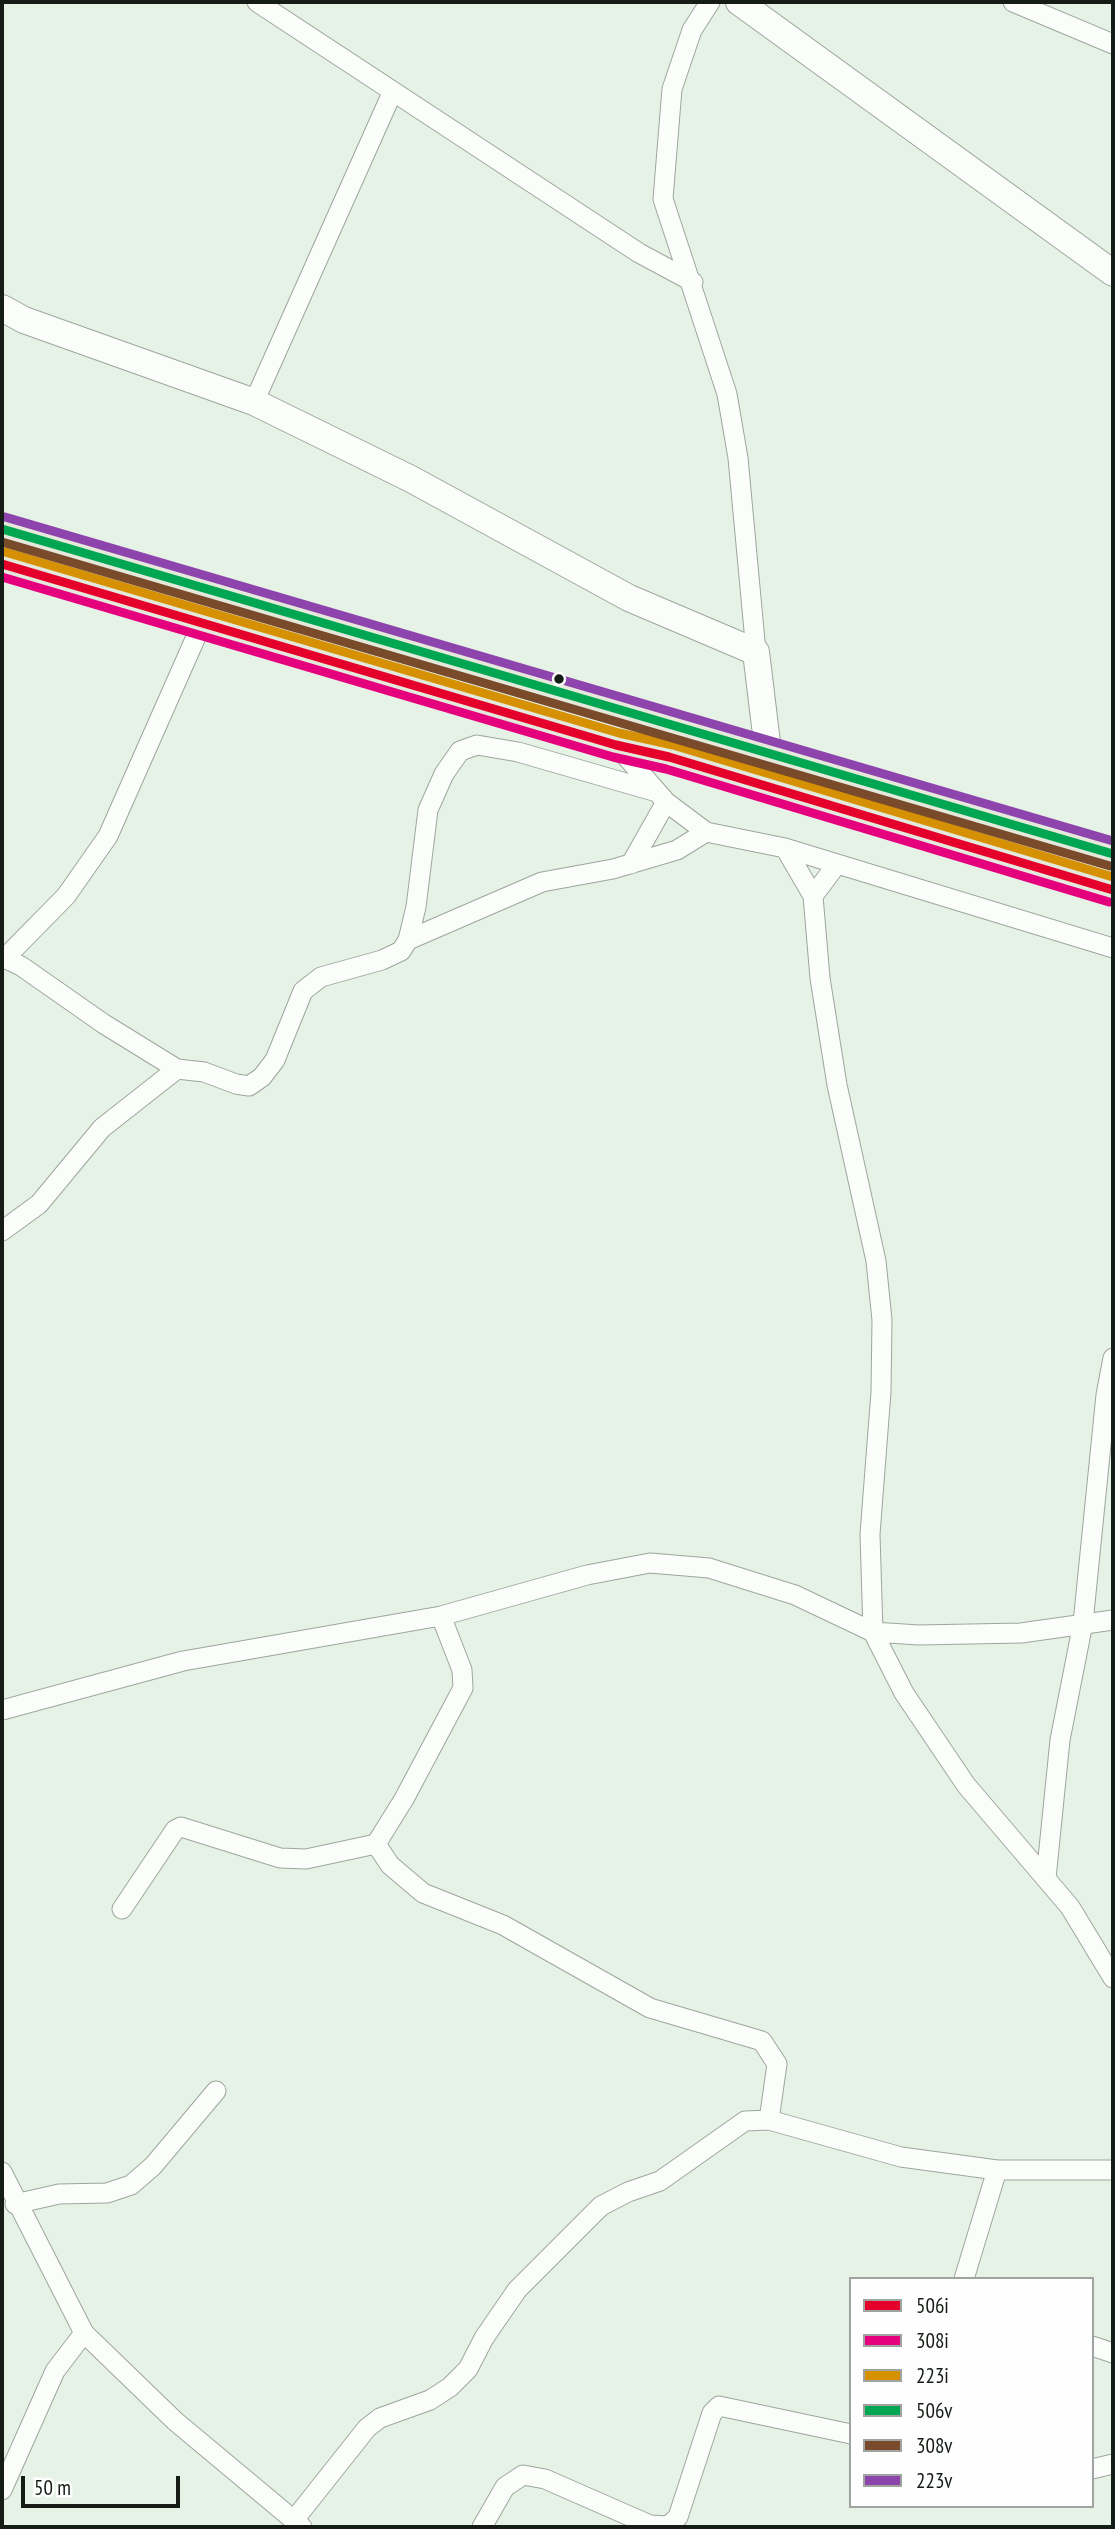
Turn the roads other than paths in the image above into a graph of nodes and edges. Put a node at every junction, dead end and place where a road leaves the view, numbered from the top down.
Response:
1 (257, 2) edge
2 (710, 2) edge
3 (739, 2) edge
4 (1013, 2) edge
5 (1113, 44) edge
6 (392, 93) junction
7 (1113, 273) edge
8 (693, 282) junction
9 (2, 308) edge
10 (254, 402) junction
11 (2, 529) edge
12 (2, 564) edge
13 (203, 621) junction
14 (756, 652) junction
15 (616, 745) junction
16 (768, 751) junction
17 (661, 797) junction
18 (706, 832) junction
19 (785, 848) junction
20 (1113, 854) edge
21 (631, 864) junction
22 (837, 864) junction
23 (1113, 890) edge
24 (813, 896) junction
25 (408, 940) junction
26 (1113, 948) edge
27 (3, 958) edge
28 (177, 1069) junction
29 (2, 1231) edge
30 (1113, 1358) edge
31 (441, 1616) junction
32 (1113, 1620) edge
33 (1083, 1623) junction
34 (873, 1632) junction
35 (2, 1710) edge
36 (376, 1844) junction
37 (1046, 1878) junction
38 (122, 1909) dead end
39 (1113, 1978) edge
40 (216, 2091) dead end
41 (769, 2120) junction
42 (997, 2170) junction
43 (1113, 2170) edge
44 (2, 2172) edge
45 (15, 2204) junction
46 (965, 2277) edge
47 (84, 2333) junction
48 (1094, 2347) edge
49 (1113, 2353) edge
50 (849, 2434) edge
51 (1113, 2464) edge
52 (1094, 2469) edge
53 (2, 2490) edge
54 (298, 2524) edge
55 (482, 2527) edge

1 - 6 street
2 - 8 street
3 - 7 street
4 - 5 street
6 - 8 street
6 - 10 street
8 - 14 street
9 - 10 street
10 - 14 street
11 - 16 main road
12 - 13 main road
13 - 15 main road
13 - 27 street
14 - 16 street
15 - 17 street
15 - 23 main road
16 - 20 main road
17 - 18 street
17 - 21 street
17 - 25 street
18 - 19 street
18 - 21 street
19 - 22 street
19 - 24 street
21 - 25 street
22 - 24 street
22 - 26 street
24 - 34 street
25 - 28 street
27 - 28 street
28 - 29 street
30 - 33 street
31 - 34 street
31 - 35 street
31 - 36 street
32 - 33 street
33 - 34 street
33 - 37 street
34 - 37 street
36 - 38 street
36 - 41 street
37 - 39 street
40 - 45 street
41 - 42 street
41 - 54 street
42 - 43 street
42 - 46 street
44 - 45 street
45 - 47 street
47 - 53 street
47 - 54 street
48 - 49 street
50 - 55 street
51 - 52 street

